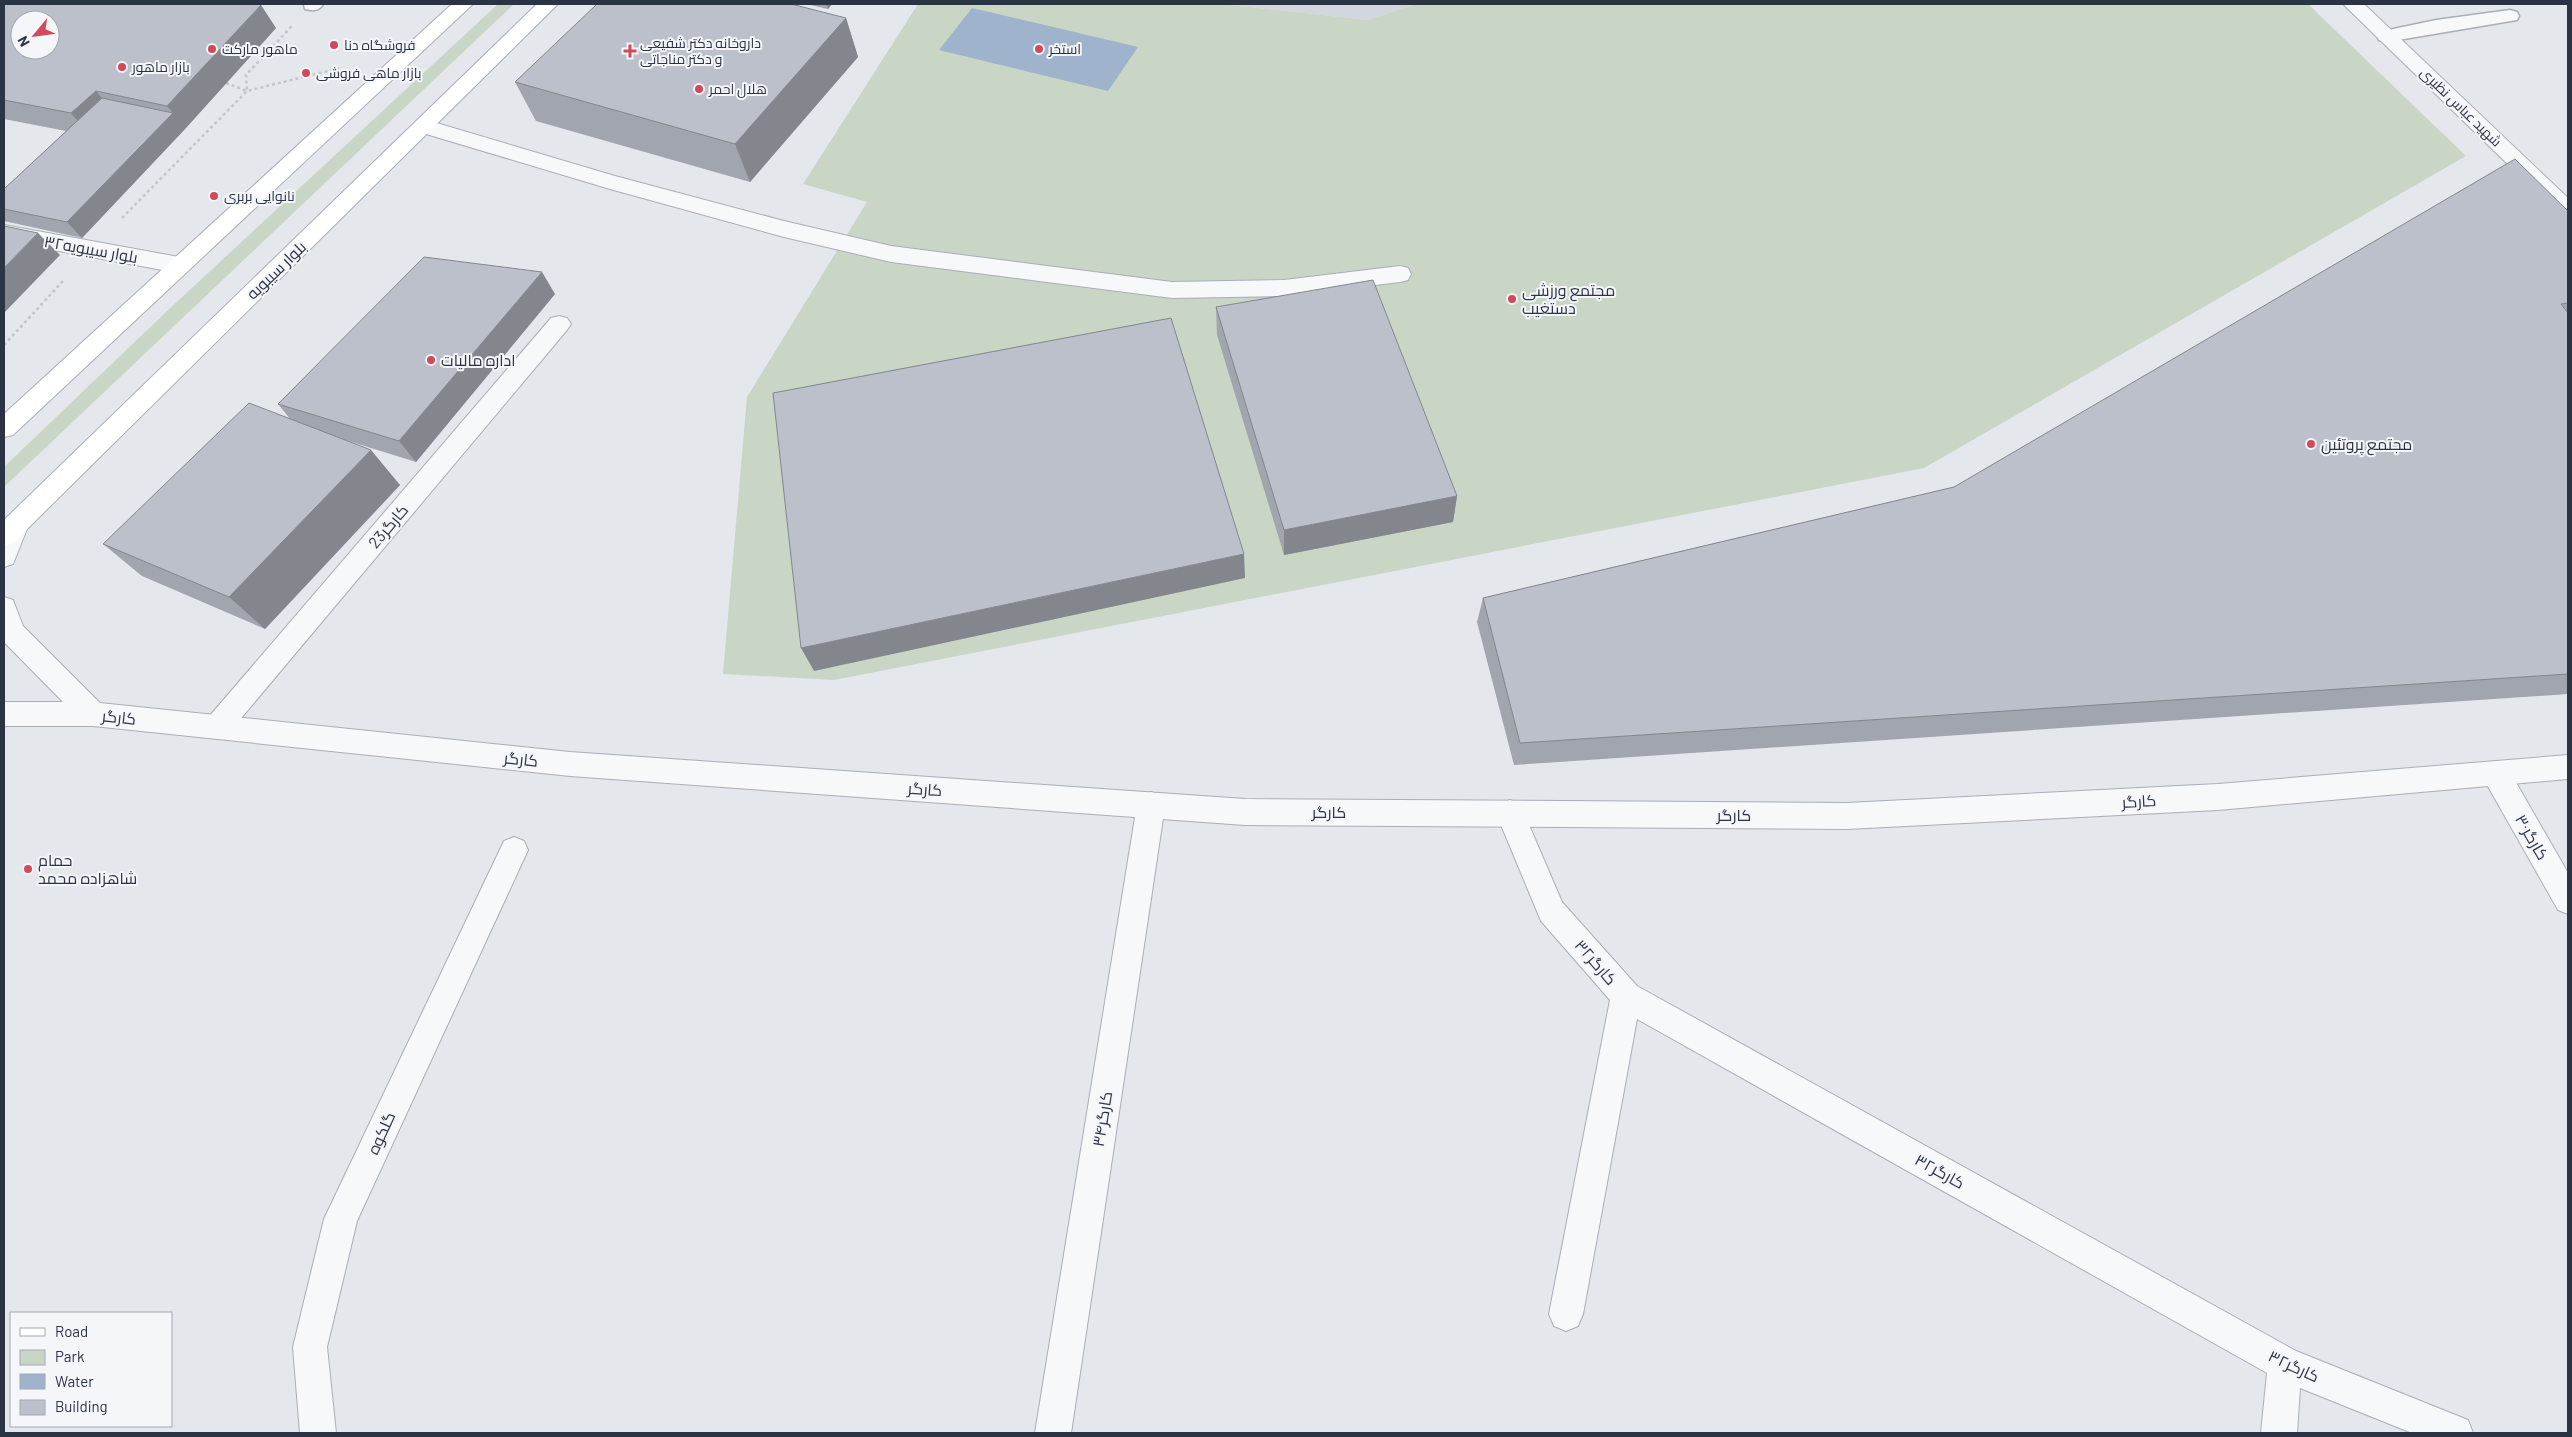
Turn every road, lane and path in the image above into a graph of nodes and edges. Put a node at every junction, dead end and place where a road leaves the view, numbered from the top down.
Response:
1 (313, 4) edge
2 (463, 4) edge
3 (548, 4) edge
4 (2353, 4) edge
5 (2510, 16) dead end
6 (2386, 36) junction
7 (348, 66) dead end
8 (226, 83) dead end
9 (247, 91) junction
10 (423, 126) junction
11 (2568, 210) edge
12 (4, 233) edge
13 (92, 249) junction
14 (179, 265) junction
15 (1400, 274) dead end
16 (558, 324) dead end
17 (4, 345) edge
18 (4, 428) edge
19 (10, 530) edge
20 (4, 557) edge
21 (4, 608) edge
22 (4, 714) edge
23 (93, 714) junction
24 (217, 728) junction
25 (2568, 766) edge
26 (2496, 774) junction
27 (1151, 805) junction
28 (1510, 813) junction
29 (514, 850) dead end
30 (2568, 900) edge
31 (1626, 996) junction
32 (1566, 1314) dead end
33 (2285, 1364) junction
34 (318, 1433) edge
35 (1053, 1433) edge
36 (2279, 1433) edge
37 (2455, 1433) edge

1 - 9 path
2 - 14 main road
3 - 10 main road, بلوار سیبویه
4 - 6 street, شهید عباس نظیری
5 - 6 lane
6 - 11 street, شهید عباس نظیری
7 - 9 path
8 - 9 path
9 - 13 path
10 - 15 street
10 - 19 main road, بلوار سیبویه
12 - 13 street, بلوار سیبویه۳۲
13 - 14 street, بلوار سیبویه۳۲
13 - 17 path
14 - 18 main road
16 - 24 street, 23کارگر
19 - 20 street
21 - 23 street
22 - 23 street, کارگر
23 - 24 street, کارگر
24 - 27 street, کارگر
25 - 26 street, کارگر
26 - 28 street, کارگر
26 - 30 street, کارگر۳۰
27 - 28 street, کارگر
27 - 35 street, کارگر۳۴
28 - 31 street, کارگر۳۲
29 - 34 street, گلکوه
31 - 32 street
31 - 33 street, کارگر۳۲
33 - 36 street
33 - 37 street, کارگر۳۲

